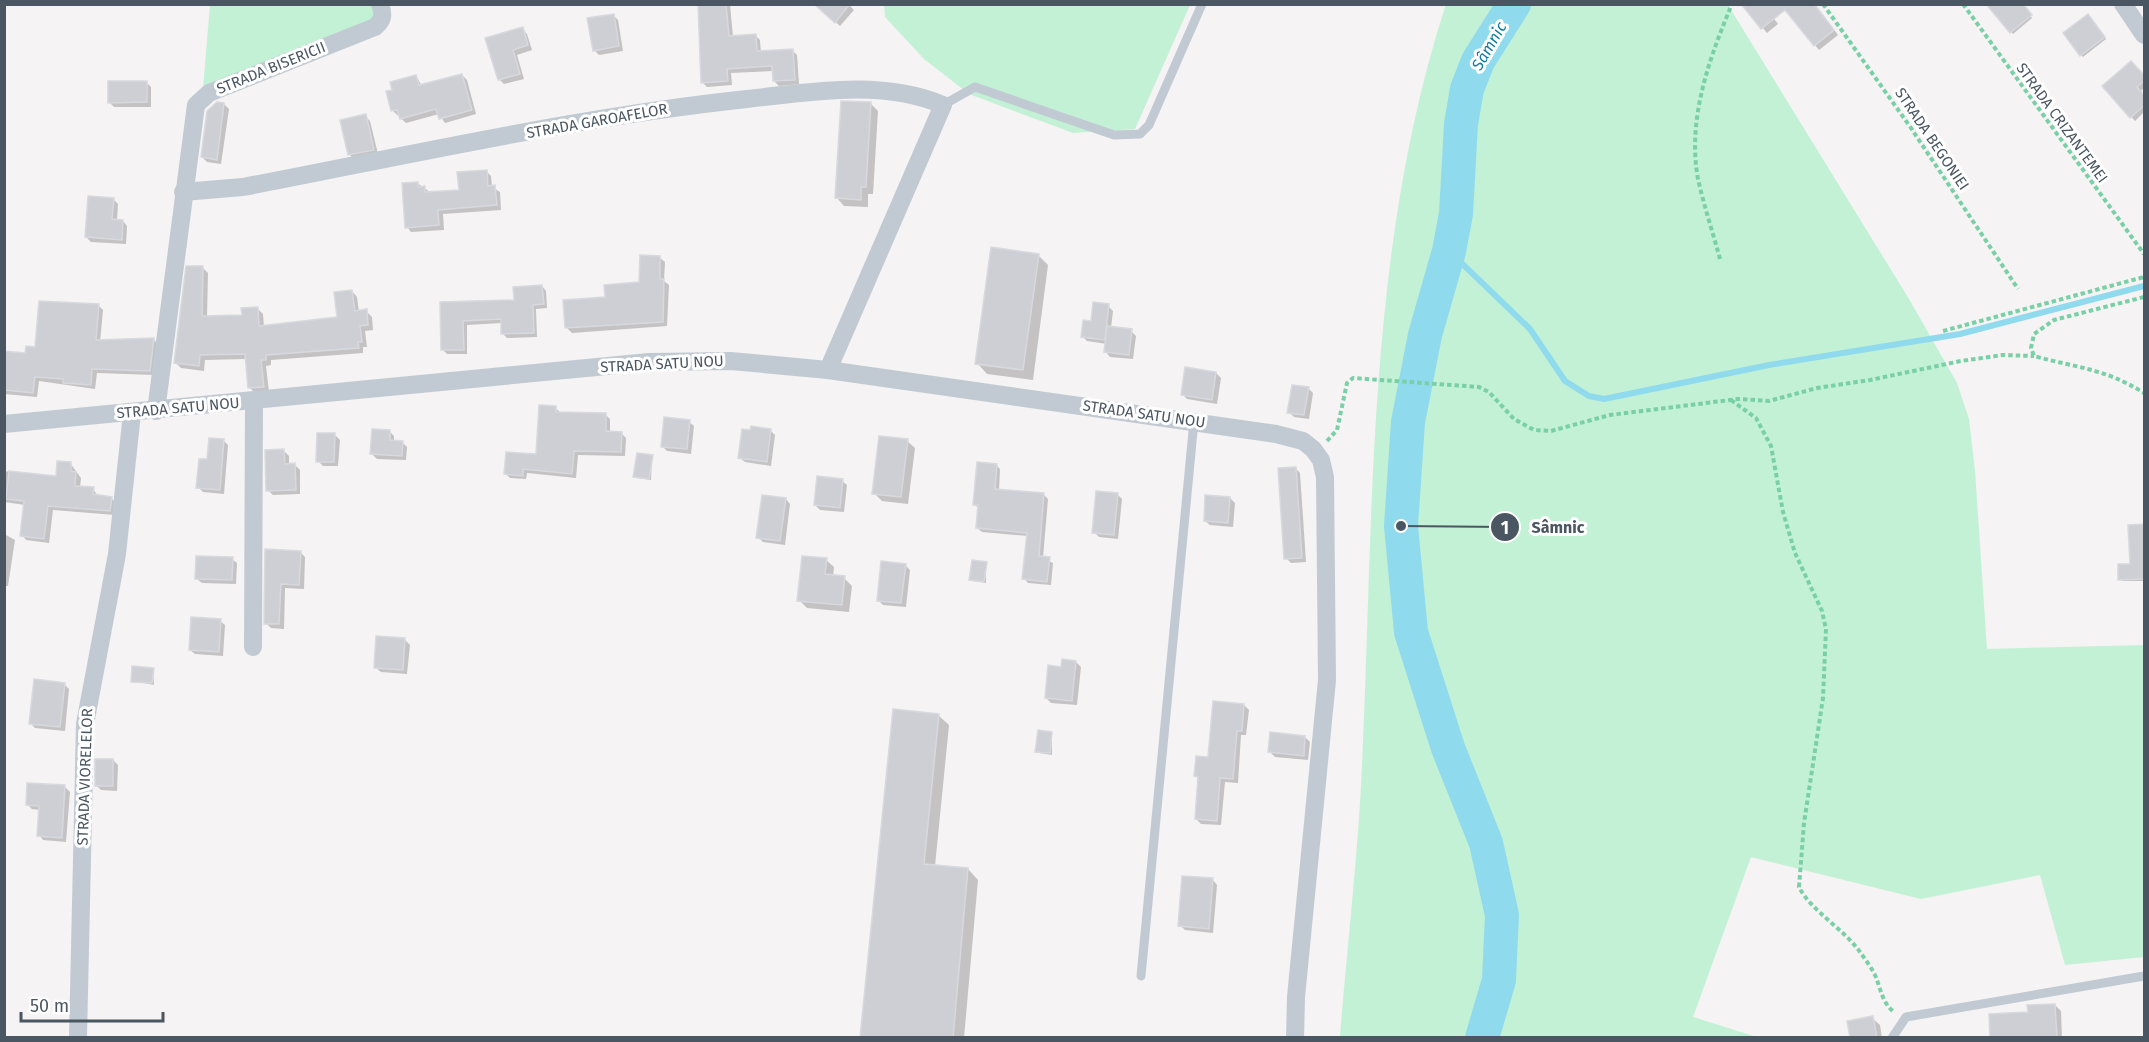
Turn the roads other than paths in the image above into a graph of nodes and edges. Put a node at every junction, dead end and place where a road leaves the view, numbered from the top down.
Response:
1 (380, 4) edge
2 (1202, 4) edge
3 (2122, 4) edge
4 (2145, 35) edge
5 (943, 105) junction
6 (183, 192) junction
7 (828, 370) junction
8 (254, 401) junction
9 (156, 411) junction
10 (132, 413) junction
11 (1194, 421) junction
12 (4, 424) edge
13 (253, 647) dead end
14 (1141, 976) dead end
15 (2145, 976) edge
16 (78, 1038) edge
17 (1295, 1038) edge
18 (1892, 1038) edge

1 - 6 street, STRADA BISERICII
2 - 5 lane
3 - 4 street
5 - 6 street, STRADA GAROAFELOR
5 - 7 street
6 - 9 street
7 - 8 street, STRADA SATU NOU
7 - 11 street, STRADA SATU NOU
8 - 9 street, STRADA SATU NOU
8 - 13 street
9 - 10 street, STRADA SATU NOU
10 - 12 street, STRADA SATU NOU
10 - 16 street, STRADA VIORELELOR
11 - 14 lane
11 - 17 street, STRADA SATU NOU
15 - 18 lane

